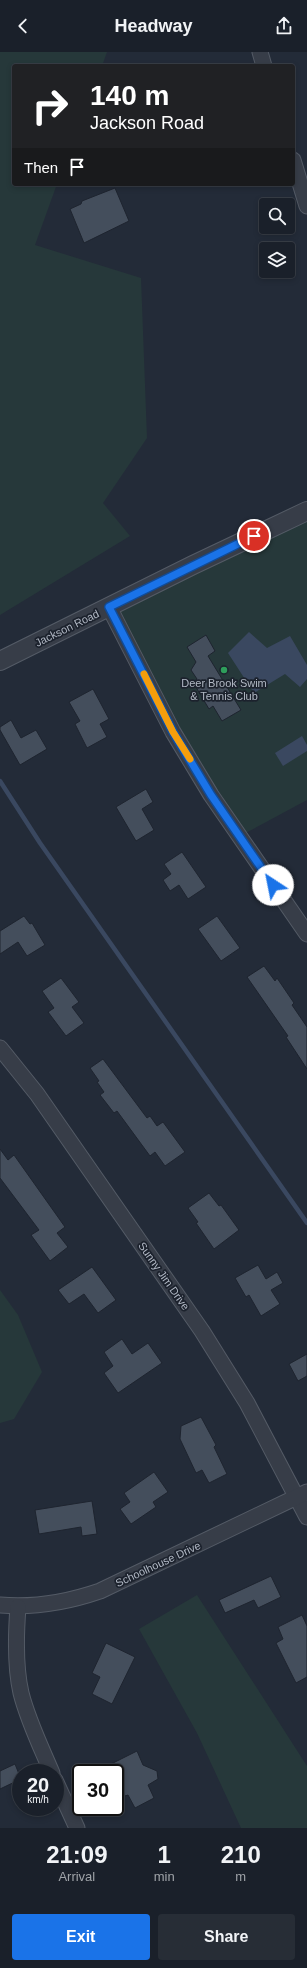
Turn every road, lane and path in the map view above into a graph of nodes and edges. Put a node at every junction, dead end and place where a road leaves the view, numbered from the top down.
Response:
1 (260, 52) edge
2 (263, 64) edge
3 (295, 167) edge
4 (307, 206) edge
5 (307, 511) edge
6 (109, 607) junction
7 (0, 661) edge
8 (307, 934) edge
9 (0, 1048) edge
10 (302, 1495) edge
11 (307, 1517) edge
12 (0, 1605) edge
13 (18, 1607) junction
14 (48, 1764) edge
15 (64, 1801) edge
16 (76, 1828) edge

1 - 2 street
3 - 4 street
5 - 6 street, Jackson Road
6 - 7 street, Jackson Road
6 - 8 street
9 - 10 street, Sunny Jim Drive
10 - 11 street, Sunny Jim Drive
10 - 13 street, Schoolhouse Drive
12 - 13 street, Schoolhouse Drive
13 - 14 street
15 - 16 street

